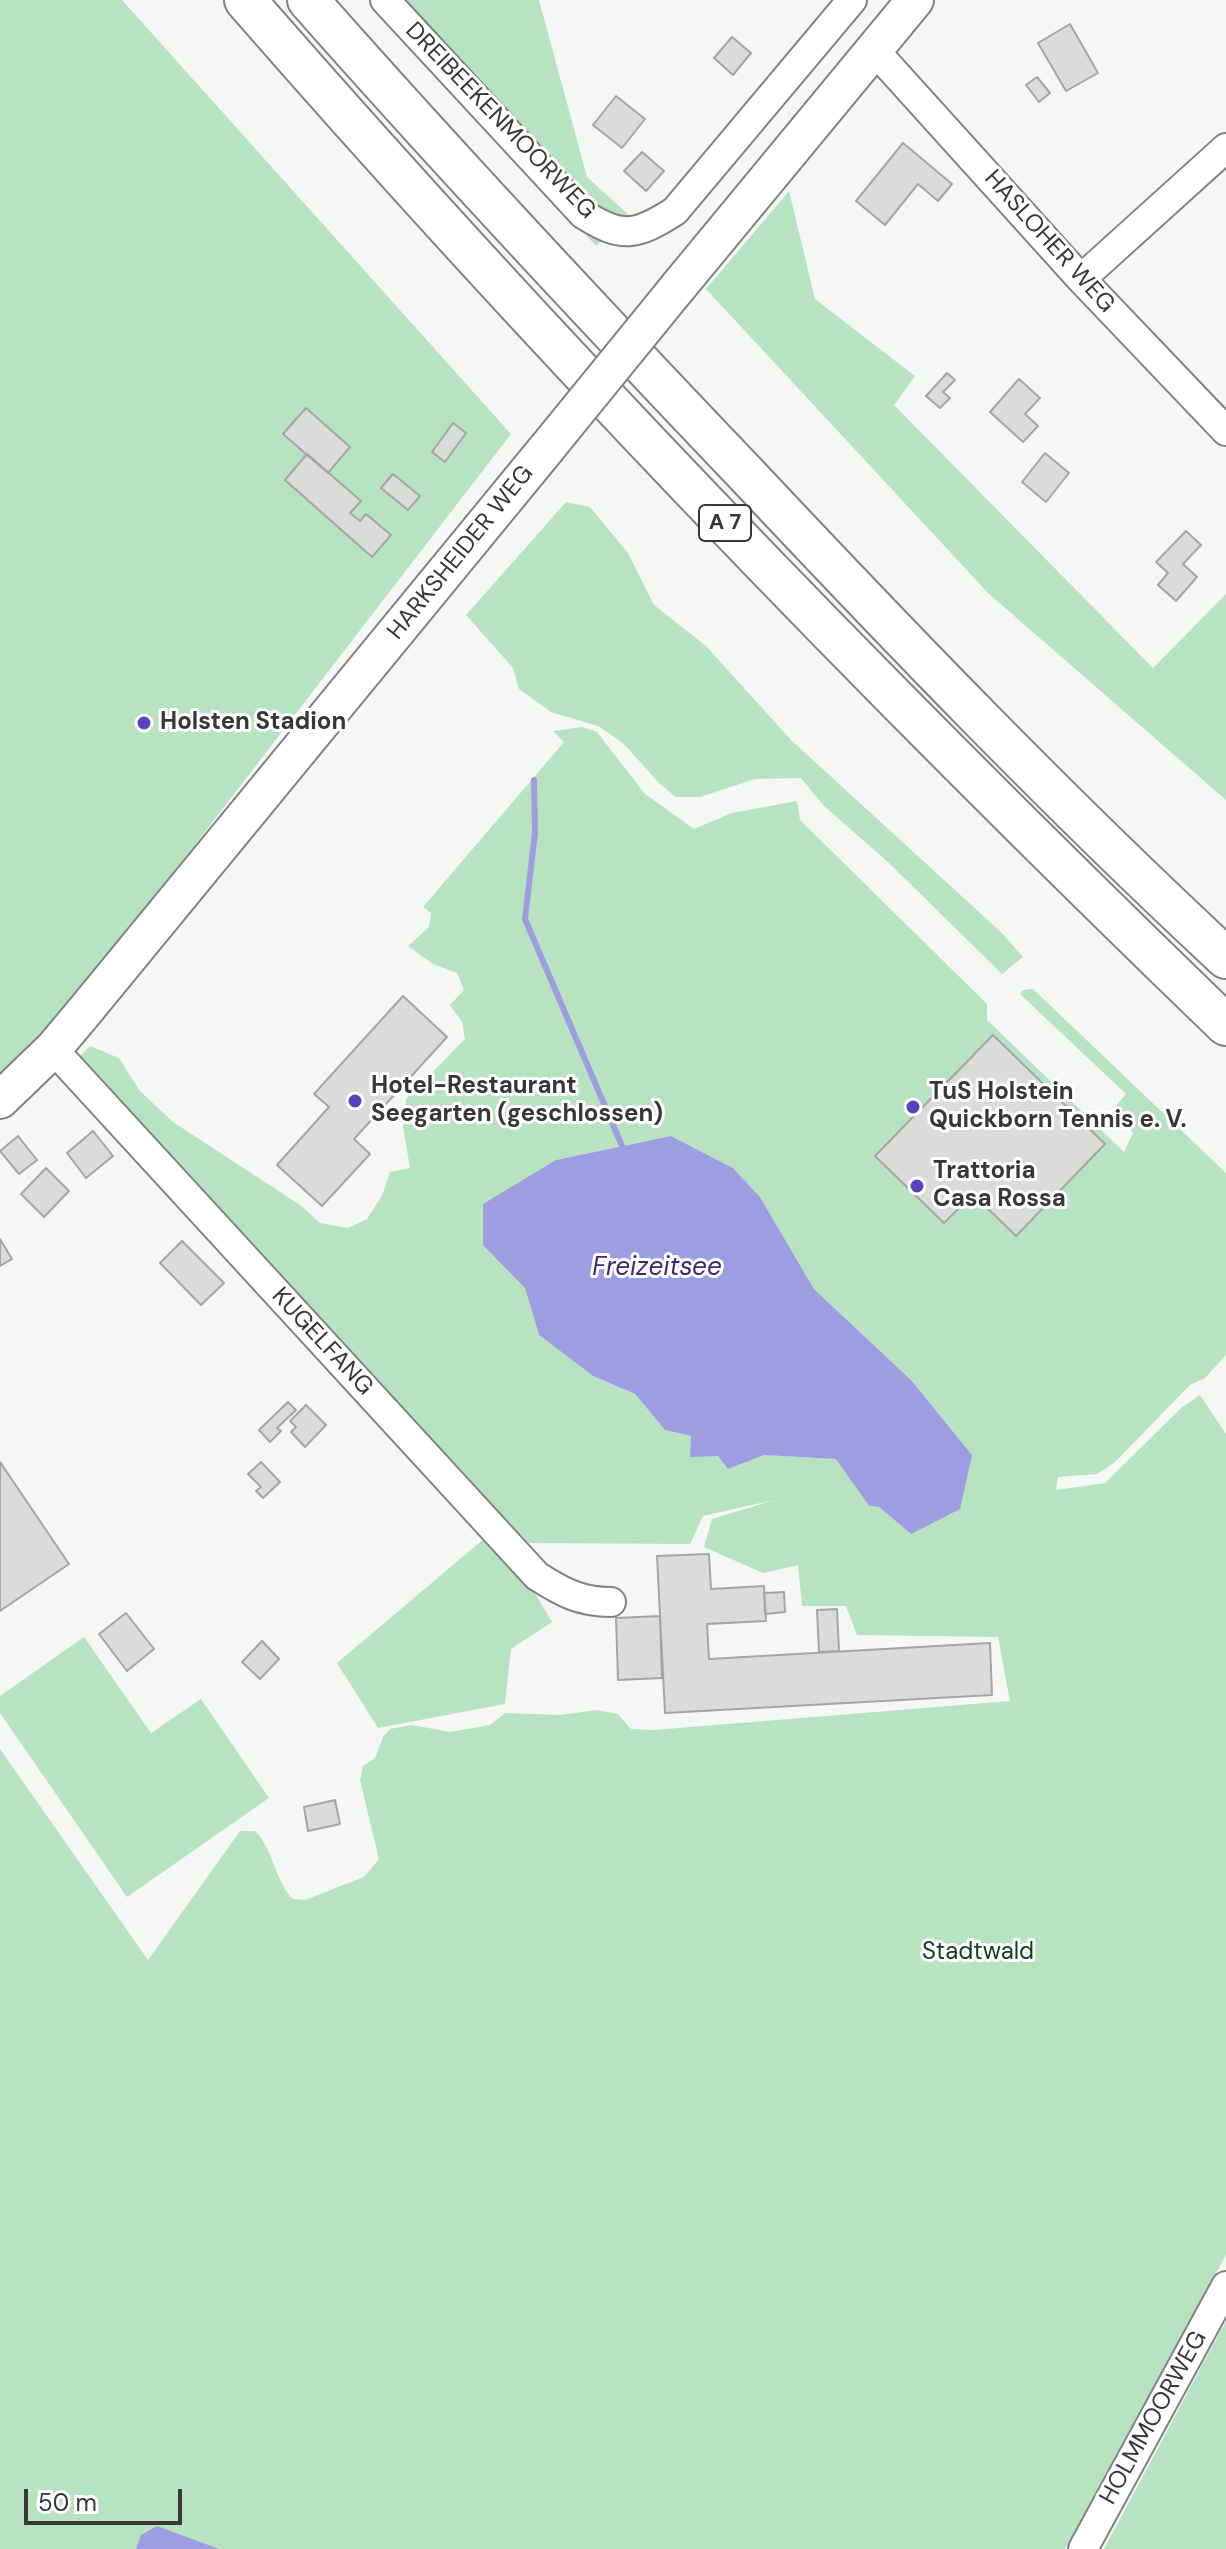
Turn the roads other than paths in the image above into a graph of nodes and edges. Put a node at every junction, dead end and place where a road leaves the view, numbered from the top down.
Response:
1 (245, 0) edge
2 (308, 0) edge
3 (385, 0) edge
4 (852, 0) edge
5 (915, 0) edge
6 (875, 51) junction
7 (1226, 148) edge
8 (1081, 279) junction
9 (1226, 431) edge
10 (1226, 958) edge
11 (1226, 1025) edge
12 (53, 1049) junction
13 (0, 1100) edge
14 (611, 1602) dead end
15 (1226, 2286) edge
16 (1083, 2549) edge

1 - 11 highway, A 7
2 - 10 highway, A 7
3 - 4 street, DREIBEEKENMOORWEG
5 - 6 main road, HARKSHEIDER WEG
6 - 8 street, HASLOHER WEG
6 - 12 main road, HARKSHEIDER WEG, bridge
7 - 8 street
8 - 9 street, HASLOHER WEG
12 - 13 main road, HARKSHEIDER WEG
12 - 14 street, KUGELFANG
15 - 16 street, HOLMMOORWEG

